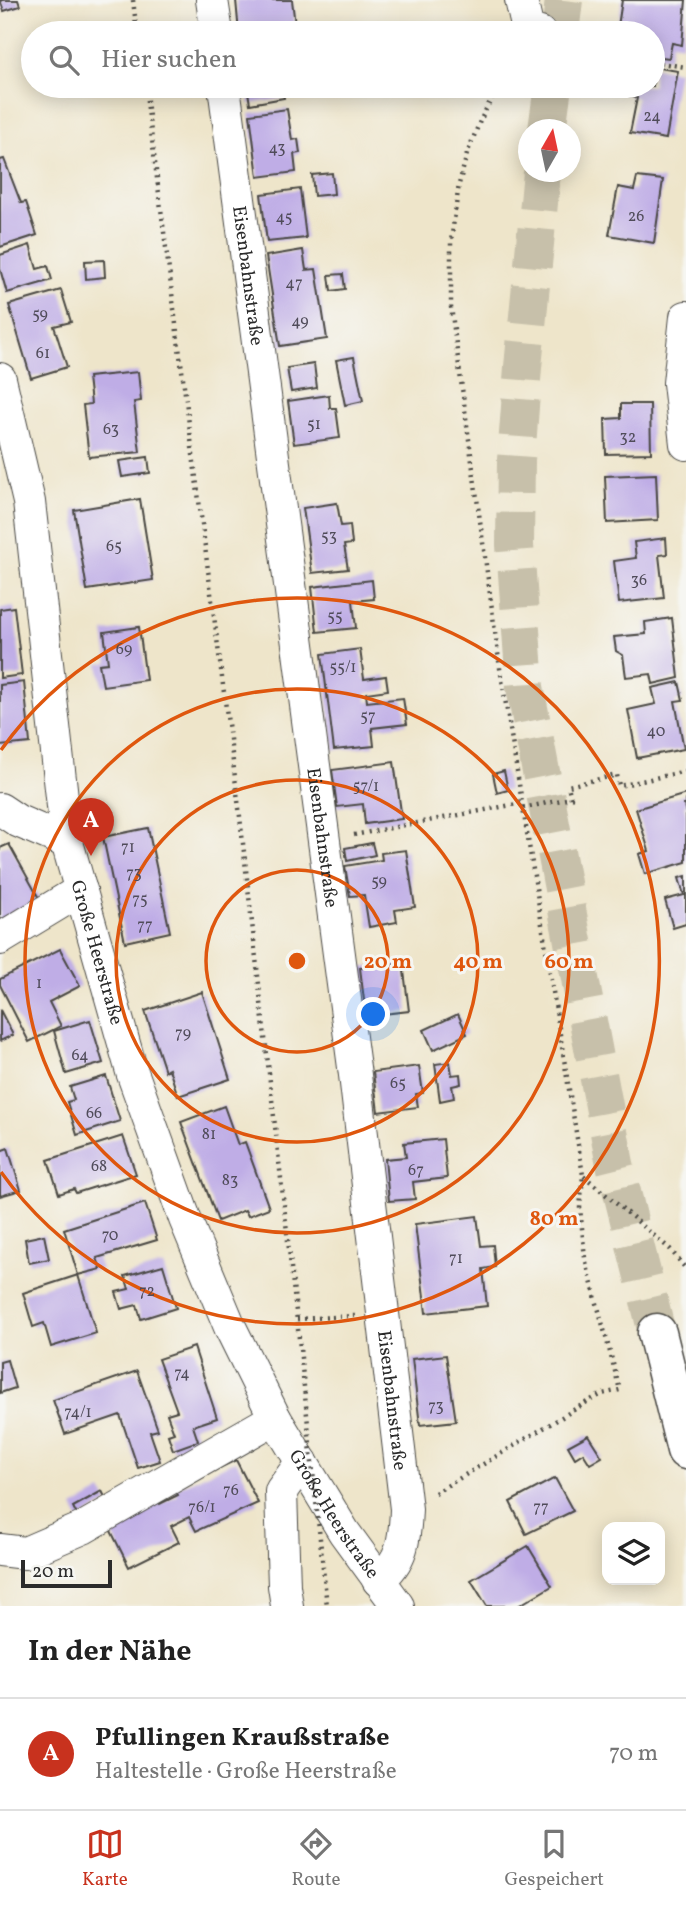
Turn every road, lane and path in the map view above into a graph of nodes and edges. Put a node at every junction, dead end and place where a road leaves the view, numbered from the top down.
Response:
1 (133, 0) edge
2 (212, 0) edge
3 (521, 0) edge
4 (136, 21) edge
5 (215, 21) edge
6 (526, 21) edge
7 (665, 64) edge
8 (686, 67) edge
9 (147, 98) edge
10 (226, 98) edge
11 (492, 98) edge
12 (686, 317) edge
13 (0, 379) edge
14 (686, 444) edge
15 (686, 771) edge
16 (522, 806) junction
17 (0, 809) edge
18 (323, 841) junction
19 (67, 842) junction
20 (81, 890) junction
21 (0, 939) edge
22 (583, 1175) junction
23 (686, 1269) edge
24 (382, 1314) junction
25 (297, 1319) junction
26 (657, 1334) tunnel mouth
27 (275, 1418) junction
28 (686, 1450) edge
29 (302, 1462) junction
30 (430, 1497) dead end
31 (0, 1550) edge
32 (378, 1580) junction
33 (287, 1606) edge
34 (327, 1606) edge
35 (398, 1606) edge

1 - 4 path
2 - 5 street
3 - 6 street
7 - 8 path
9 - 25 path
10 - 18 street, Eisenbahnstraße
11 - 16 path
12 - 14 street
13 - 19 street, Große Heerstraße
15 - 16 path
16 - 18 path
16 - 22 path
17 - 19 street
18 - 24 street, Eisenbahnstraße
19 - 20 street, Große Heerstraße
20 - 21 street
20 - 27 street, Große Heerstraße
22 - 23 path
22 - 30 path
24 - 25 path
24 - 32 street, Eisenbahnstraße
25 - 34 path, bridge
26 - 28 main road
27 - 29 street, Große Heerstraße
27 - 31 street
29 - 32 street, Große Heerstraße
29 - 33 street
32 - 35 street, Große Heerstraße

